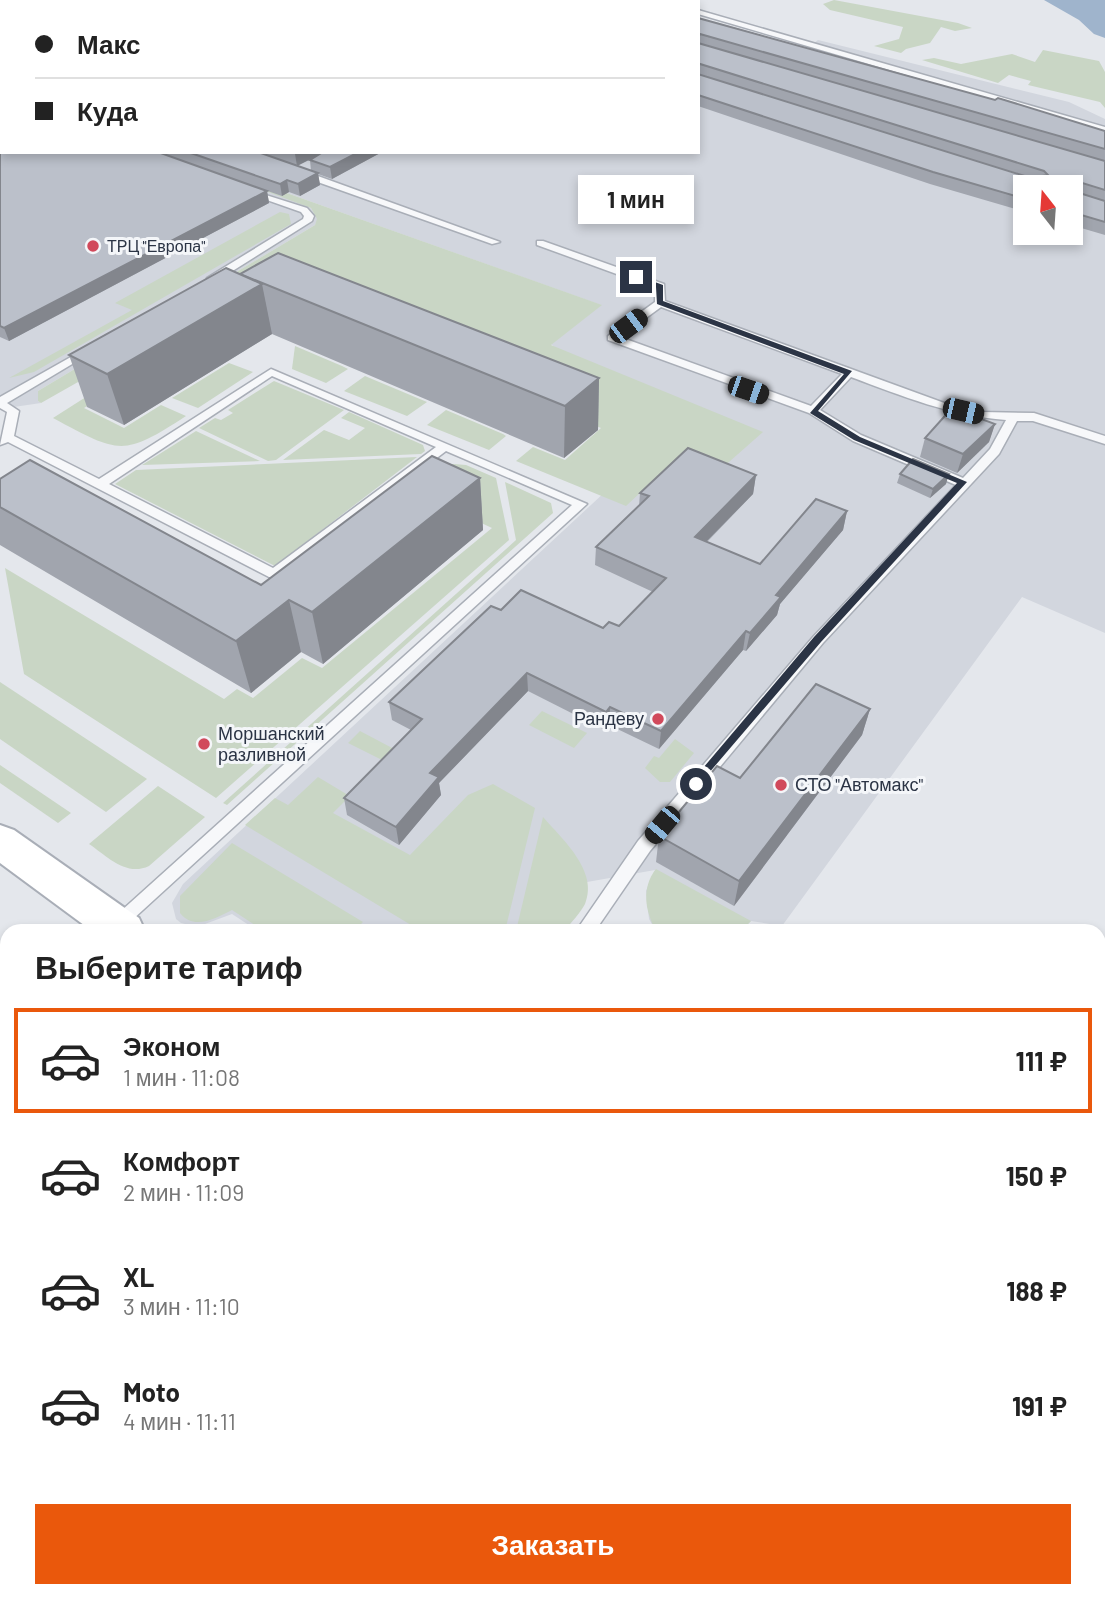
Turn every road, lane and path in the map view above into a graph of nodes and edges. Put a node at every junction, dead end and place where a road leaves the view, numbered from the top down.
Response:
1 (700, 13) edge
2 (1105, 130) edge
3 (307, 167) edge
4 (287, 169) edge
5 (298, 172) junction
6 (245, 189) edge
7 (495, 242) dead end
8 (540, 243) dead end
9 (202, 285) edge
10 (660, 303) junction
11 (97, 347) edge
12 (849, 373) junction
13 (0, 403) edge
14 (813, 411) junction
15 (1013, 417) junction
16 (4, 439) edge
17 (1105, 440) edge
18 (445, 446) junction
19 (963, 482) junction
20 (100, 484) junction
21 (0, 841) edge
22 (114, 924) edge
23 (124, 924) edge
24 (590, 924) edge

1 - 2 lane
3 - 5 lane
4 - 5 lane
5 - 7 lane
6 - 9 lane
8 - 10 lane
10 - 12 lane
10 - 14 lane
11 - 13 lane
12 - 14 lane
12 - 15 lane
13 - 16 lane
14 - 19 lane
15 - 17 lane
15 - 19 lane
16 - 20 lane
18 - 20 lane
18 - 20 lane
18 - 23 lane
19 - 24 lane
21 - 22 main road

